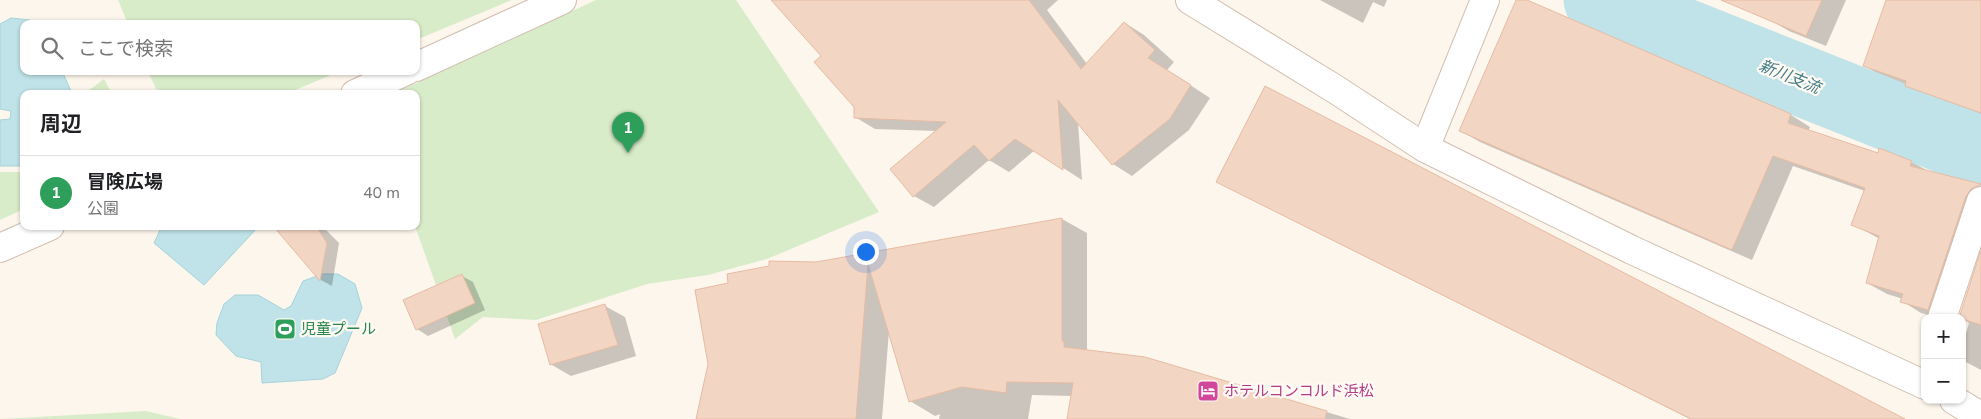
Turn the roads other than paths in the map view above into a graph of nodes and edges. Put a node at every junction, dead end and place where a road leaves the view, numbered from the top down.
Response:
1 (562, 0) edge
2 (1190, 0) edge
3 (1485, 0) edge
4 (420, 65) edge
5 (397, 75) edge
6 (363, 90) edge
7 (1425, 148) junction
8 (1981, 201) edge
9 (41, 230) edge
10 (0, 248) edge
11 (1943, 314) edge
12 (1921, 379) edge
13 (1961, 404) edge
14 (1981, 419) edge

1 - 4 street
2 - 7 street
3 - 7 street
5 - 6 street
7 - 12 street
8 - 11 street
9 - 10 street
13 - 14 street

